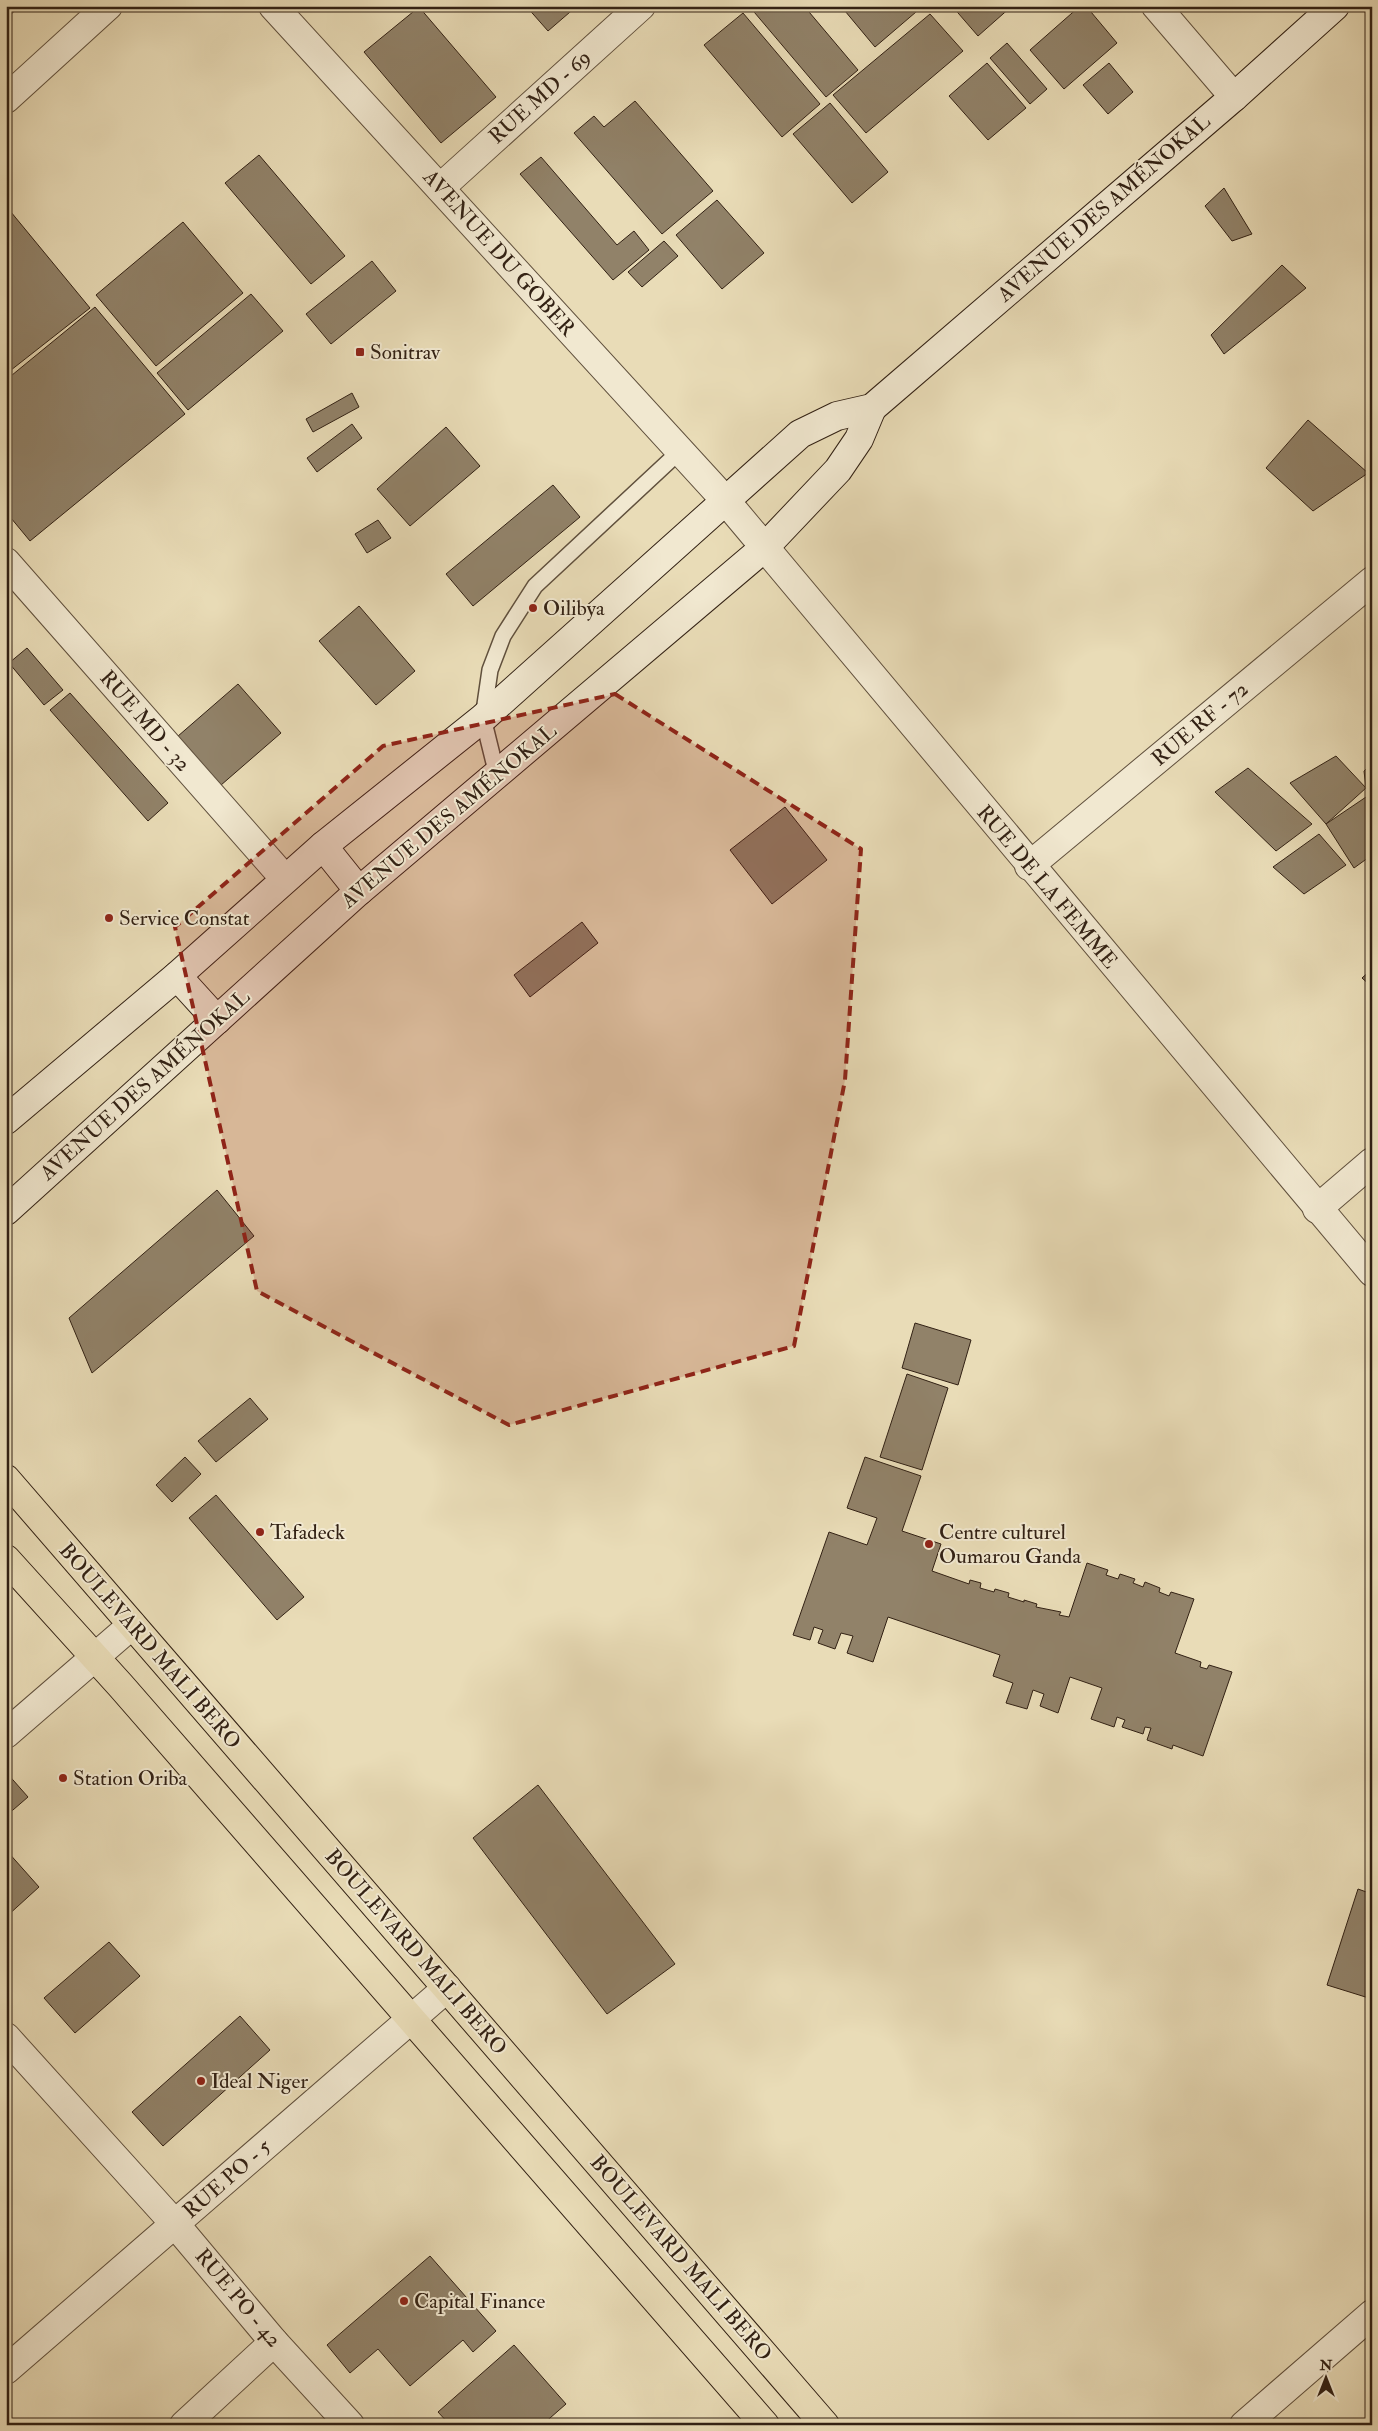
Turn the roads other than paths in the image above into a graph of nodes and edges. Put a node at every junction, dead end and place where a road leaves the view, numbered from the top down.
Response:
1 (108, 6) edge
2 (274, 6) edge
3 (640, 6) edge
4 (1156, 6) edge
5 (1336, 6) edge
6 (1234, 97) junction
7 (6, 99) edge
8 (440, 188) junction
9 (872, 408) junction
10 (680, 451) junction
11 (725, 500) junction
12 (764, 548) junction
13 (6, 562) edge
14 (1372, 582) edge
15 (483, 718) junction
16 (497, 775) junction
17 (324, 846) junction
18 (1029, 866) junction
19 (285, 879) junction
20 (359, 891) junction
21 (176, 976) junction
22 (217, 1020) junction
23 (6, 1120) edge
24 (1372, 1162) edge
25 (1317, 1209) junction
26 (6, 1211) edge
27 (1372, 1272) edge
28 (6, 1479) edge
29 (6, 1559) edge
30 (132, 1625) junction
31 (95, 1657) junction
32 (6, 1734) edge
33 (447, 1988) junction
34 (411, 2019) junction
35 (6, 2037) edge
36 (175, 2224) junction
37 (1372, 2314) edge
38 (274, 2342) junction
39 (6, 2370) edge
40 (184, 2425) edge
41 (350, 2425) edge
42 (765, 2425) edge
43 (825, 2425) edge
44 (1244, 2425) edge

1 - 7 street
2 - 8 street, AVENUE DU GOBER
3 - 8 street, RUE MD - 69
4 - 6 street
5 - 6 street, AVENUE DES AMÉNOKAL
6 - 9 street, AVENUE DES AMÉNOKAL
8 - 10 street, AVENUE DU GOBER
9 - 11 street, AVENUE DES AMÉNOKAL
9 - 12 street, AVENUE DES AMÉNOKAL
10 - 11 street, AVENUE DU GOBER
10 - 15 lane
11 - 12 street, RUE DE LA FEMME
11 - 15 street, AVENUE DES AMÉNOKAL
12 - 16 street, AVENUE DES AMÉNOKAL
12 - 18 street, RUE DE LA FEMME
13 - 19 street, RUE MD - 32
14 - 18 street, RUE RF - 72
15 - 16 lane
15 - 17 street, AVENUE DES AMÉNOKAL
16 - 20 street, AVENUE DES AMÉNOKAL
17 - 19 street, AVENUE DES AMÉNOKAL
17 - 20 street
18 - 25 street, RUE DE LA FEMME
19 - 21 street, AVENUE DES AMÉNOKAL
20 - 22 street, AVENUE DES AMÉNOKAL
21 - 22 street
21 - 23 street, AVENUE DES AMÉNOKAL
22 - 26 street, AVENUE DES AMÉNOKAL
24 - 25 street
25 - 27 street, RUE DE LA FEMME
28 - 30 main road, BOULEVARD MALI BERO
29 - 31 main road
30 - 31 street
30 - 33 main road, BOULEVARD MALI BERO
31 - 32 street
31 - 34 main road
33 - 34 street, RUE PO - 5
33 - 43 main road, BOULEVARD MALI BERO
34 - 36 street, RUE PO - 5
34 - 42 main road
35 - 36 street, RUE PO - 42
36 - 38 street, RUE PO - 42
36 - 39 street, RUE PO - 5
37 - 44 street
38 - 40 street
38 - 41 street, RUE PO - 42

